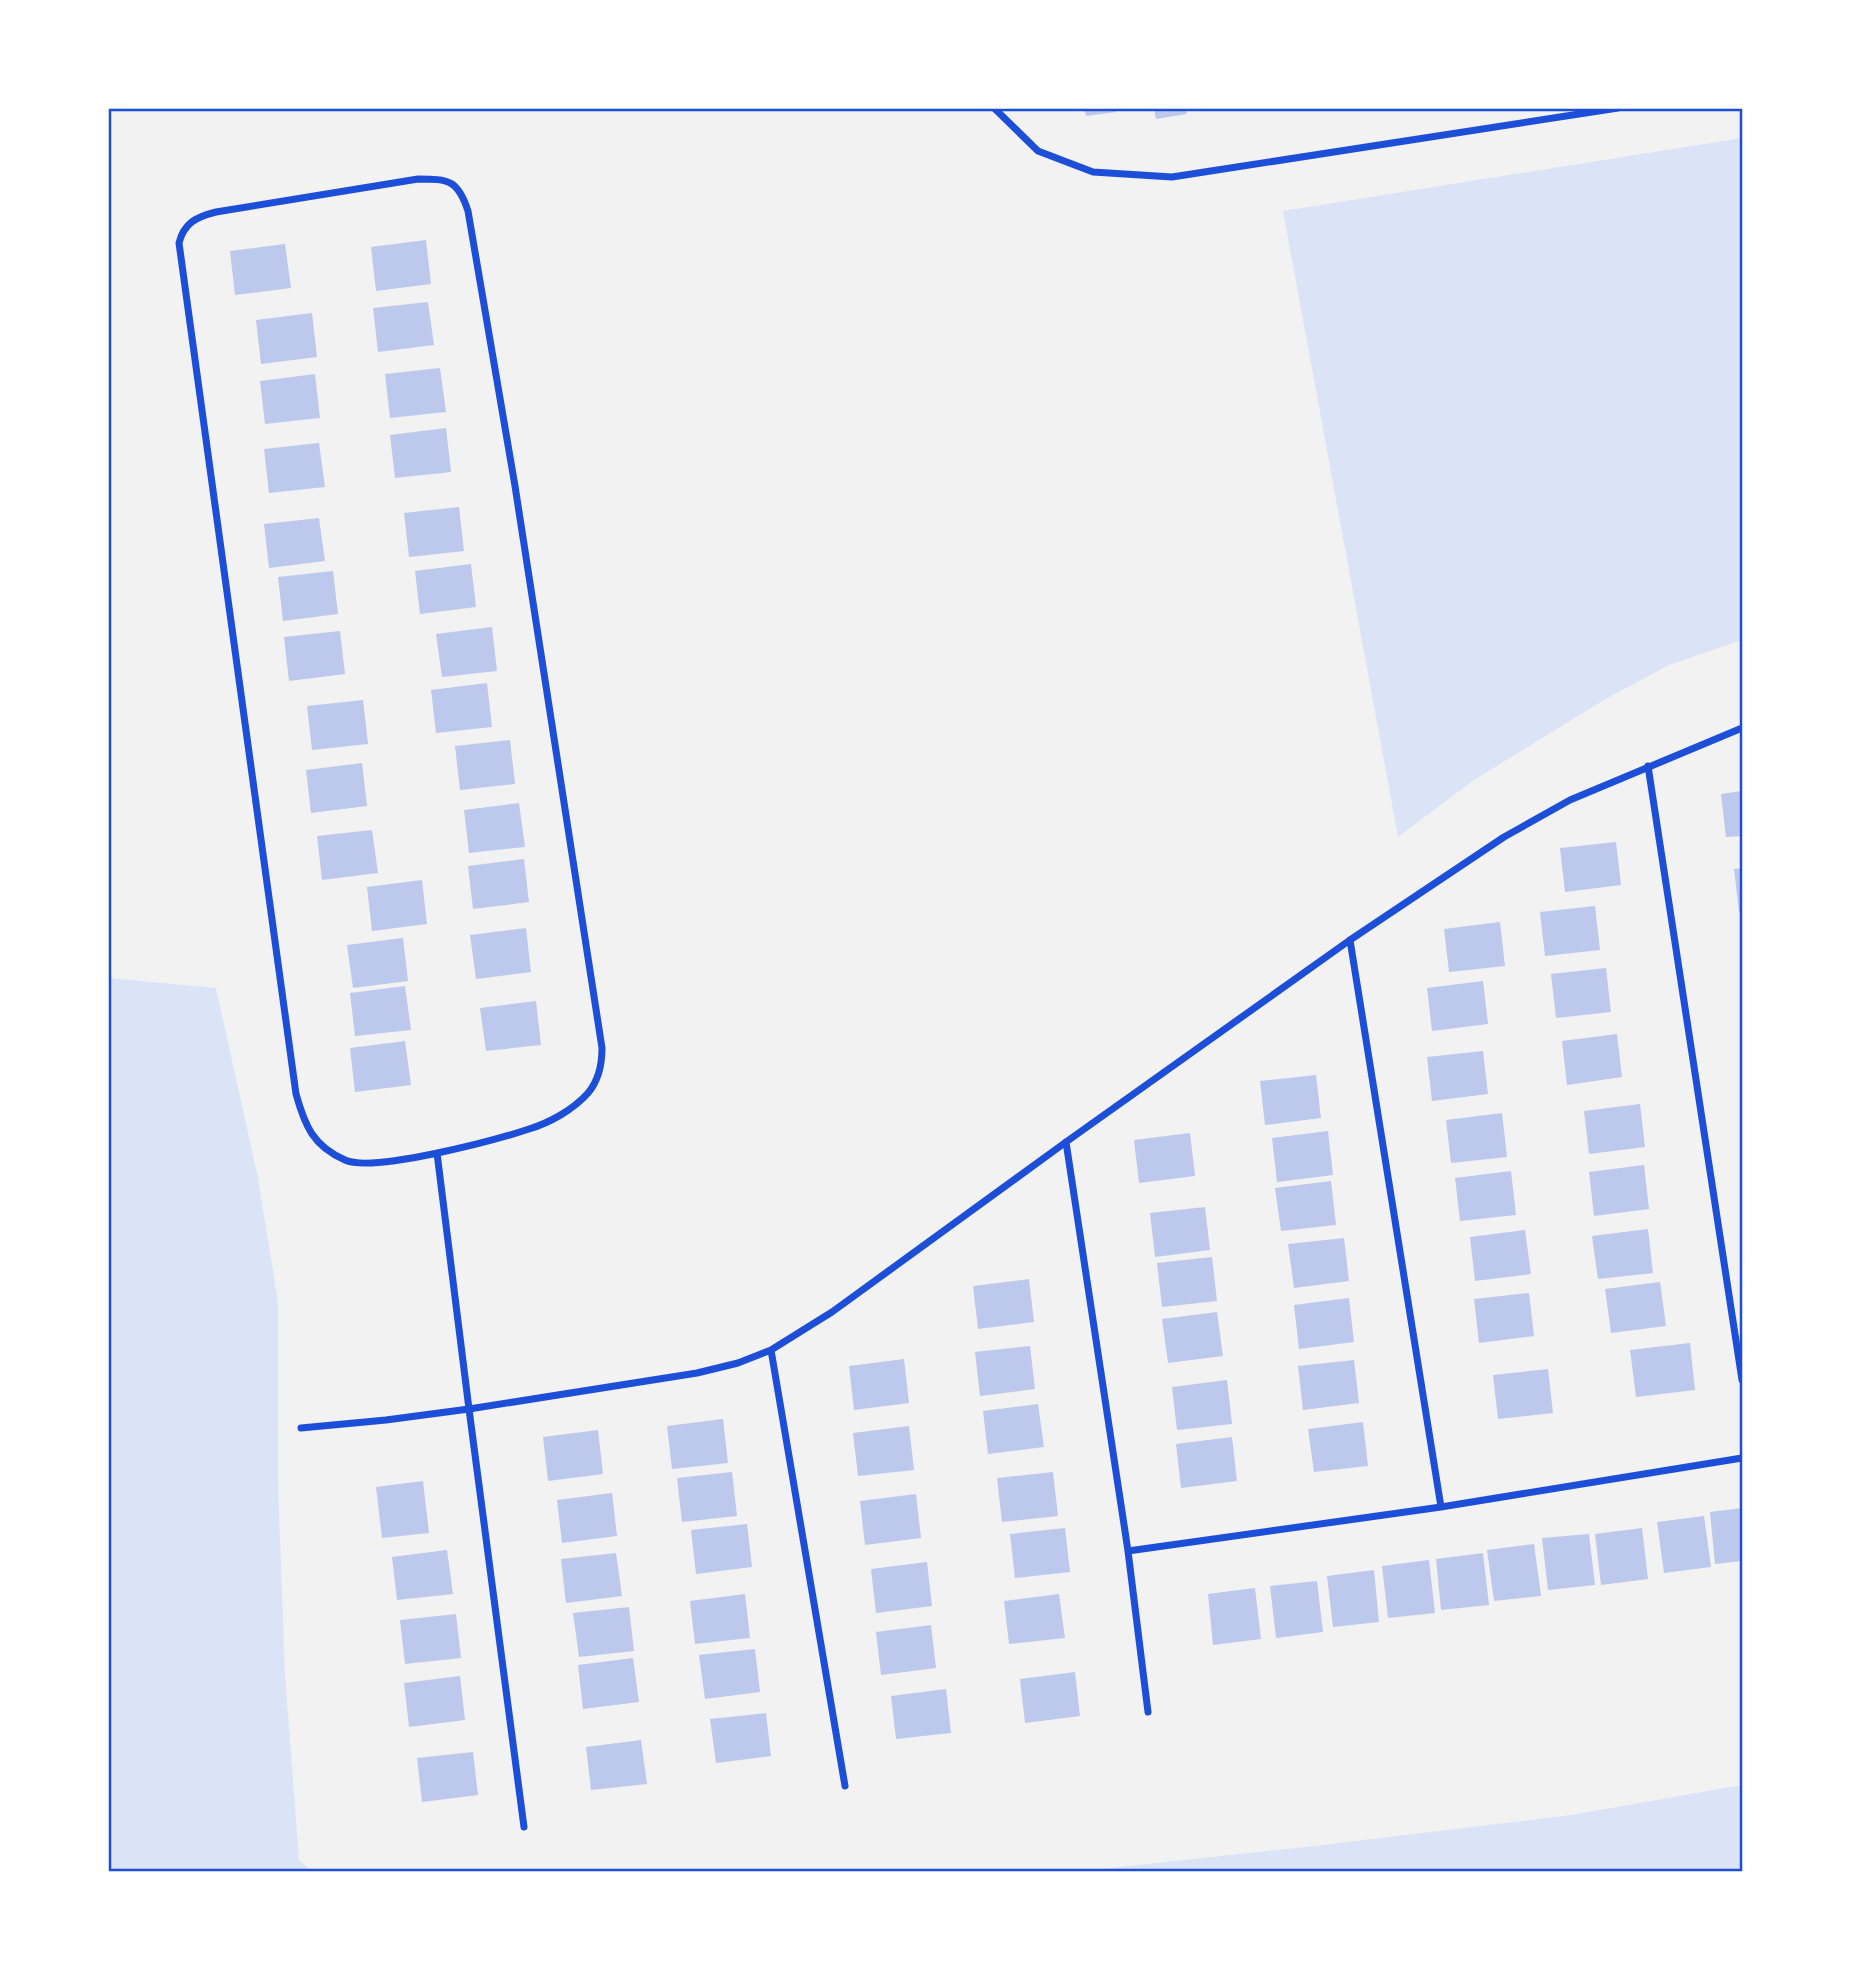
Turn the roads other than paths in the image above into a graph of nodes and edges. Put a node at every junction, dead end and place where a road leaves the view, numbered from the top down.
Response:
1 (994, 108) edge
2 (1618, 108) edge
3 (1742, 728) edge
4 (1648, 766) junction
5 (1350, 940) junction
6 (1066, 1142) junction
7 (437, 1153) junction
8 (771, 1350) junction
9 (1742, 1380) edge
10 (469, 1409) junction
11 (302, 1428) dead end
12 (1742, 1458) edge
13 (1441, 1507) junction
14 (1128, 1551) junction
15 (1148, 1712) dead end
16 (845, 1786) dead end
17 (524, 1827) dead end

1 - 2 street
3 - 4 street
4 - 5 street
4 - 9 street
5 - 6 street
5 - 13 street
6 - 8 street
6 - 14 street
7 - 7 street
7 - 10 street
8 - 10 street
8 - 16 street
10 - 11 street
10 - 17 street
12 - 13 street
13 - 14 street
14 - 15 street

